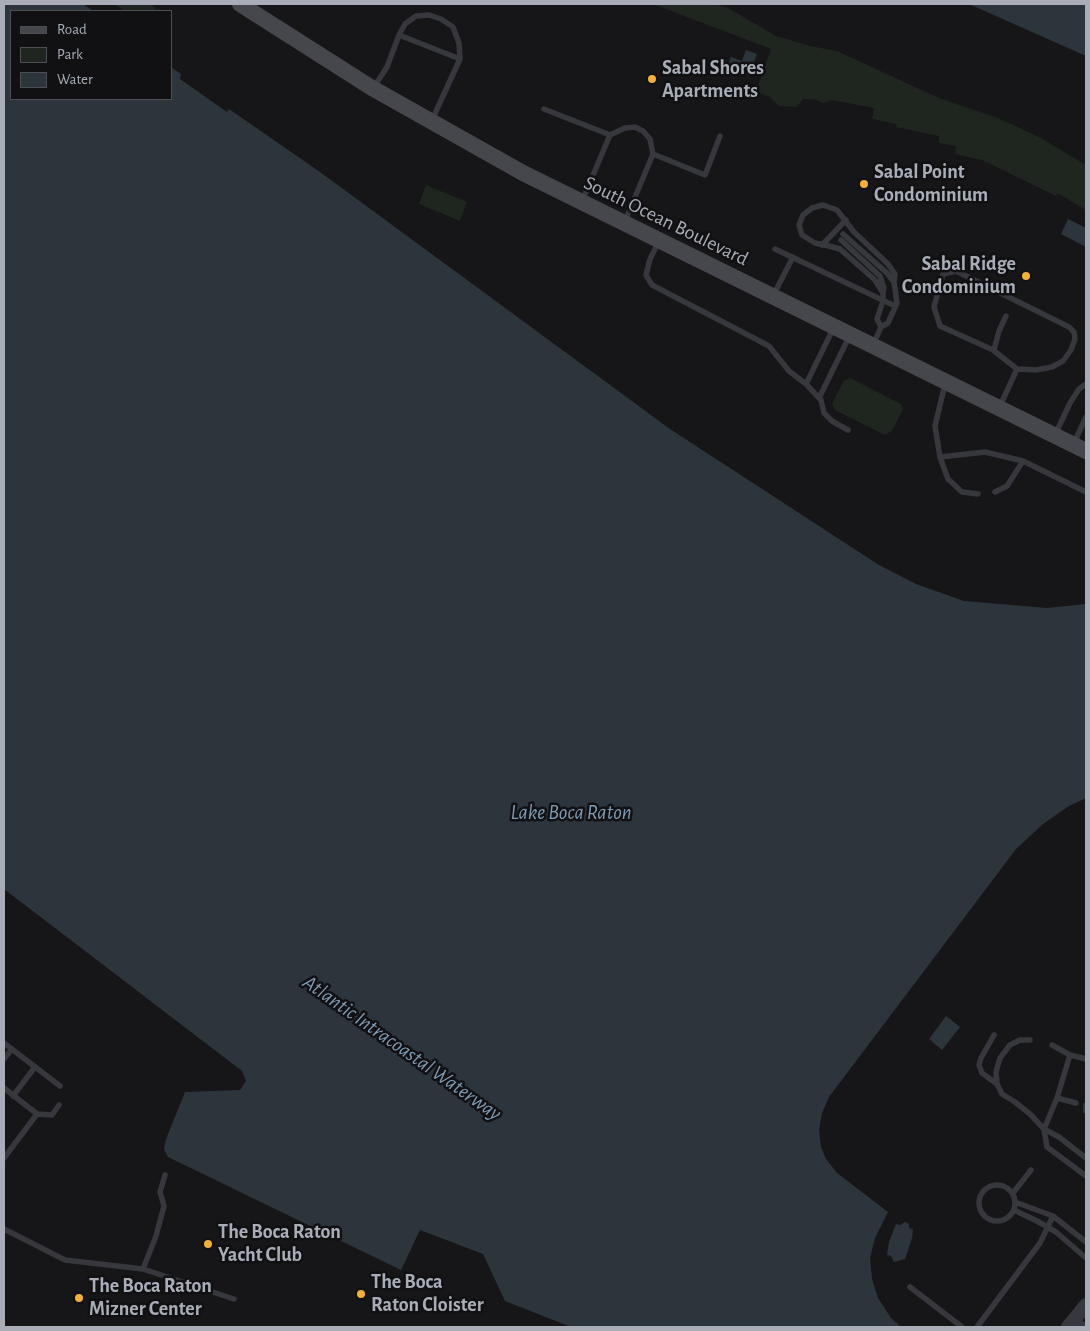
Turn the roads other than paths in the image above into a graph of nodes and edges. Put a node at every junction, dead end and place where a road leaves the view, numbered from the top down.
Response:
1 (240, 4) edge
2 (399, 35) junction
3 (460, 59) junction
4 (372, 88) junction
5 (544, 109) dead end
6 (431, 122) junction
7 (610, 135) junction
8 (720, 136) dead end
9 (653, 154) junction
10 (581, 203) junction
11 (846, 220) junction
12 (624, 224) junction
13 (659, 241) junction
14 (822, 244) junction
15 (775, 249) dead end
16 (793, 257) junction
17 (894, 282) junction
18 (883, 293) junction
19 (772, 297) junction
20 (883, 301) junction
21 (895, 306) junction
22 (1006, 316) dead end
23 (834, 327) junction
24 (880, 327) junction
25 (850, 335) junction
26 (872, 346) junction
27 (994, 350) junction
28 (1017, 369) junction
29 (946, 382) junction
30 (806, 384) junction
31 (1086, 384) edge
32 (819, 398) junction
33 (999, 408) junction
34 (1086, 416) edge
35 (848, 430) dead end
36 (1054, 436) junction
37 (1080, 448) edge
38 (940, 457) junction
39 (1023, 461) junction
40 (995, 492) dead end
41 (1086, 492) edge
42 (978, 494) dead end
43 (994, 1035) dead end
44 (1030, 1040) dead end
45 (4, 1043) edge
46 (1052, 1044) dead end
47 (12, 1050) junction
48 (1070, 1055) junction
49 (4, 1059) edge
50 (1086, 1059) edge
51 (35, 1067) junction
52 (997, 1084) junction
53 (60, 1086) dead end
54 (4, 1088) edge
55 (13, 1096) junction
56 (1058, 1098) junction
57 (1076, 1103) dead end
58 (59, 1105) dead end
59 (1086, 1105) edge
60 (1086, 1111) edge
61 (36, 1114) junction
62 (1044, 1129) junction
63 (4, 1158) edge
64 (1086, 1158) edge
65 (1031, 1170) dead end
66 (165, 1175) dead end
67 (1086, 1176) edge
68 (1013, 1194) junction
69 (1015, 1202) junction
70 (1014, 1210) junction
71 (1053, 1216) junction
72 (1048, 1227) junction
73 (4, 1229) edge
74 (1086, 1242) edge
75 (1086, 1258) edge
76 (143, 1269) junction
77 (910, 1287) dead end
78 (234, 1299) dead end
79 (1086, 1305) edge
80 (1074, 1325) edge
81 (962, 1327) edge
82 (977, 1327) edge

1 - 4 main road, South Ocean Boulevard
2 - 3 lane
2 - 3 lane
2 - 4 lane
3 - 6 lane
4 - 6 main road, South Ocean Boulevard
5 - 7 lane
6 - 10 main road, South Ocean Boulevard
7 - 9 lane
7 - 10 lane
8 - 9 lane
9 - 12 lane
10 - 12 main road, South Ocean Boulevard
11 - 14 lane
11 - 14 lane
11 - 17 lane
12 - 13 main road, South Ocean Boulevard
13 - 19 main road, South Ocean Boulevard
13 - 30 lane
14 - 18 lane
15 - 16 lane
16 - 19 lane
16 - 20 lane
17 - 18 lane
17 - 21 lane
18 - 20 lane
19 - 23 main road, South Ocean Boulevard
20 - 21 lane
20 - 24 lane
21 - 24 lane
22 - 27 lane
23 - 25 main road, South Ocean Boulevard
23 - 30 lane
24 - 26 lane
25 - 26 main road, South Ocean Boulevard
25 - 32 lane
26 - 29 main road, South Ocean Boulevard
27 - 28 lane
27 - 28 lane
28 - 33 lane
29 - 33 main road, South Ocean Boulevard
29 - 38 lane
30 - 32 lane
31 - 36 lane
32 - 35 lane
33 - 36 main road, South Ocean Boulevard
34 - 37 lane
36 - 37 main road, South Ocean Boulevard
38 - 39 lane
38 - 42 lane
39 - 40 lane
39 - 41 lane
43 - 52 lane
44 - 52 lane
45 - 47 lane
46 - 48 lane
47 - 49 lane
47 - 51 lane
48 - 50 lane
48 - 56 lane
51 - 53 lane
51 - 55 lane
52 - 62 lane
54 - 55 lane
55 - 61 lane
56 - 57 lane
56 - 62 lane
58 - 61 lane
59 - 60 lane
61 - 63 lane
62 - 64 lane
62 - 67 lane
65 - 68 lane
66 - 76 lane
68 - 69 lane
68 - 70 lane
69 - 70 lane
69 - 71 lane
70 - 72 lane
71 - 72 lane
71 - 74 lane
72 - 75 lane
72 - 82 lane
73 - 76 lane
76 - 78 lane
77 - 81 lane
79 - 80 street

